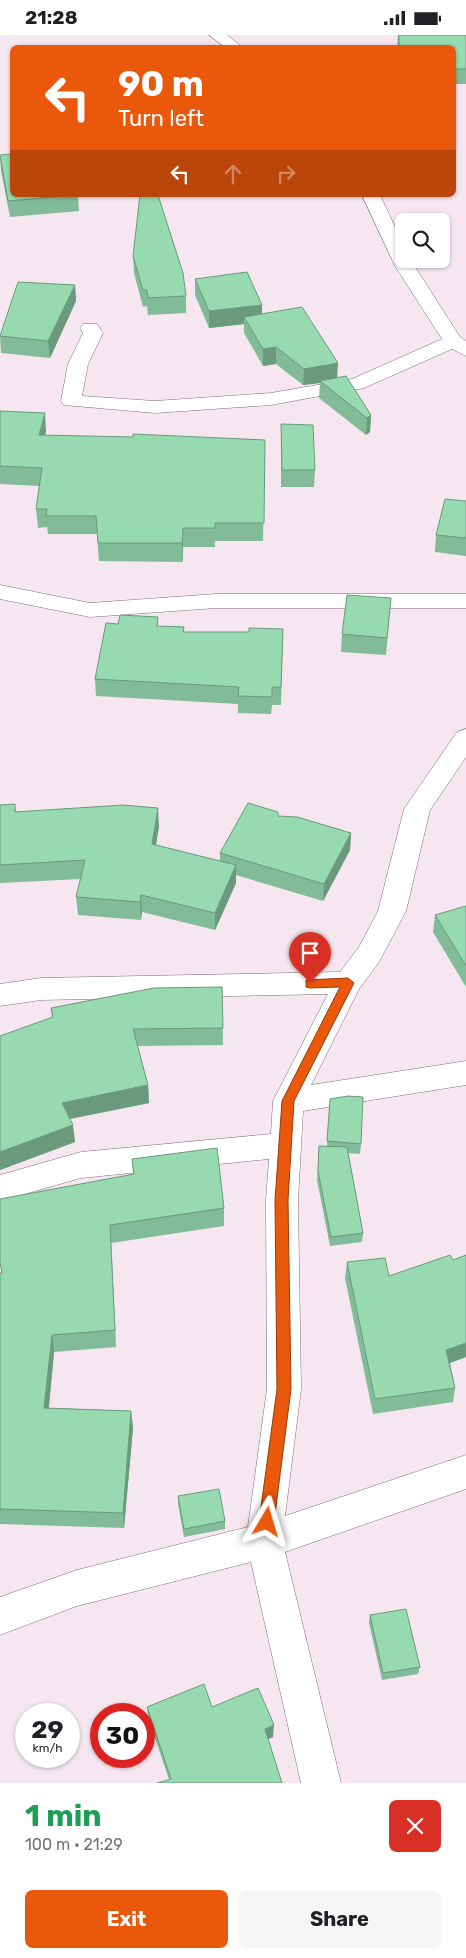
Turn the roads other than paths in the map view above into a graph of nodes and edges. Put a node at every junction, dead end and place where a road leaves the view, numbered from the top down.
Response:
1 (217, 35) edge
2 (231, 45) edge
3 (372, 197) edge
4 (90, 328) dead end
5 (459, 345) edge
6 (0, 593) edge
7 (466, 601) edge
8 (466, 738) edge
9 (348, 983) junction
10 (0, 995) edge
11 (466, 1073) edge
12 (288, 1101) junction
13 (285, 1145) junction
14 (0, 1188) edge
15 (466, 1472) edge
16 (264, 1541) junction
17 (0, 1616) edge
18 (321, 1783) edge

1 - 2 street
3 - 5 street
4 - 5 street
6 - 7 street
8 - 9 street
9 - 10 street
9 - 12 street
11 - 12 street
12 - 13 street
13 - 14 street
13 - 16 street
15 - 16 street
16 - 17 street
16 - 18 street

